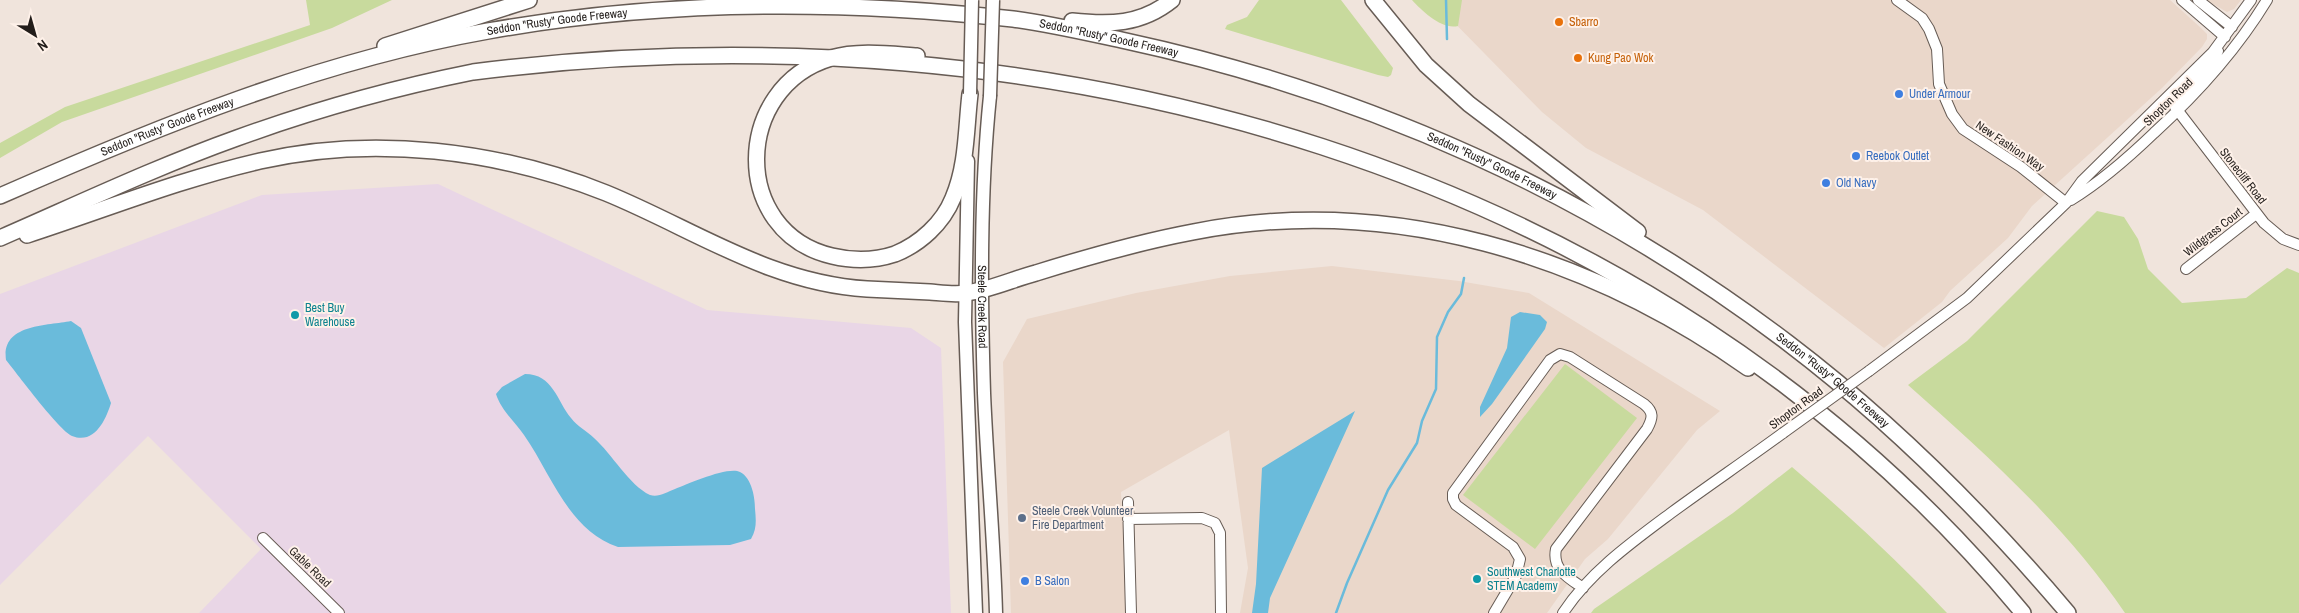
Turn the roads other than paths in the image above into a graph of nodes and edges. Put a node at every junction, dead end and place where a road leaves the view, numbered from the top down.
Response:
1 (529, 0) edge
2 (972, 0) edge
3 (993, 0) edge
4 (1172, 0) edge
5 (1374, 0) edge
6 (1897, 0) edge
7 (2182, 0) edge
8 (2198, 0) edge
9 (2251, 0) edge
10 (2267, 0) edge
11 (1019, 19) junction
12 (2232, 27) junction
13 (2225, 37) junction
14 (720, 42) dead end
15 (833, 42) dead end
16 (932, 48) dead end
17 (958, 51) dead end
18 (970, 94) junction
19 (250, 95) junction
20 (2177, 111) junction
21 (1440, 178) dead end
22 (0, 196) edge
23 (2066, 203) junction
24 (2256, 214) junction
25 (0, 238) edge
26 (0, 245) edge
27 (2299, 245) edge
28 (2186, 269) dead end
29 (1708, 286) junction
30 (982, 289) junction
31 (965, 294) junction
32 (1881, 463) junction
33 (1128, 502) dead end
34 (1128, 519) junction
35 (263, 538) dead end
36 (974, 559) junction
37 (1582, 588) junction
38 (340, 613) edge
39 (976, 613) edge
40 (982, 613) edge
41 (996, 613) edge
42 (1131, 613) edge
43 (1221, 613) edge
44 (1494, 613) edge
45 (1563, 613) edge
46 (2023, 613) edge
47 (2068, 613) edge

1 - 19 highway
2 - 18 main road, Steele Creek Road, bridge
3 - 30 main road, Steele Creek Road, bridge
4 - 11 highway
5 - 29 highway
6 - 23 street, New Fashion Way
7 - 13 street
8 - 12 street
9 - 12 street, Shopton Road
10 - 20 street, Shopton Road
11 - 19 highway, Seddon "Rusty" Goode Freeway
11 - 29 highway, Seddon "Rusty" Goode Freeway
12 - 13 street, Shopton Road
13 - 20 street
13 - 23 street, Shopton Road
14 - 25 highway
15 - 16 highway
17 - 18 highway
18 - 31 main road, Steele Creek Road
19 - 22 highway, Seddon "Rusty" Goode Freeway
20 - 23 street, Shopton Road
20 - 24 street, Stonecliff Road
21 - 32 highway
23 - 37 street, Shopton Road, bridge
24 - 27 street, Stonecliff Road
24 - 28 street, Wildgrass Court
26 - 31 highway
29 - 47 highway, Seddon "Rusty" Goode Freeway
30 - 31 highway
30 - 32 highway
30 - 41 main road, Steele Creek Road
31 - 36 main road, Steele Creek Road
32 - 46 highway
33 - 34 street
34 - 42 street
34 - 43 street
35 - 38 street, Gable Road
36 - 39 main road, Steele Creek Road
36 - 40 main road
37 - 44 street
37 - 45 street, Shopton Road

